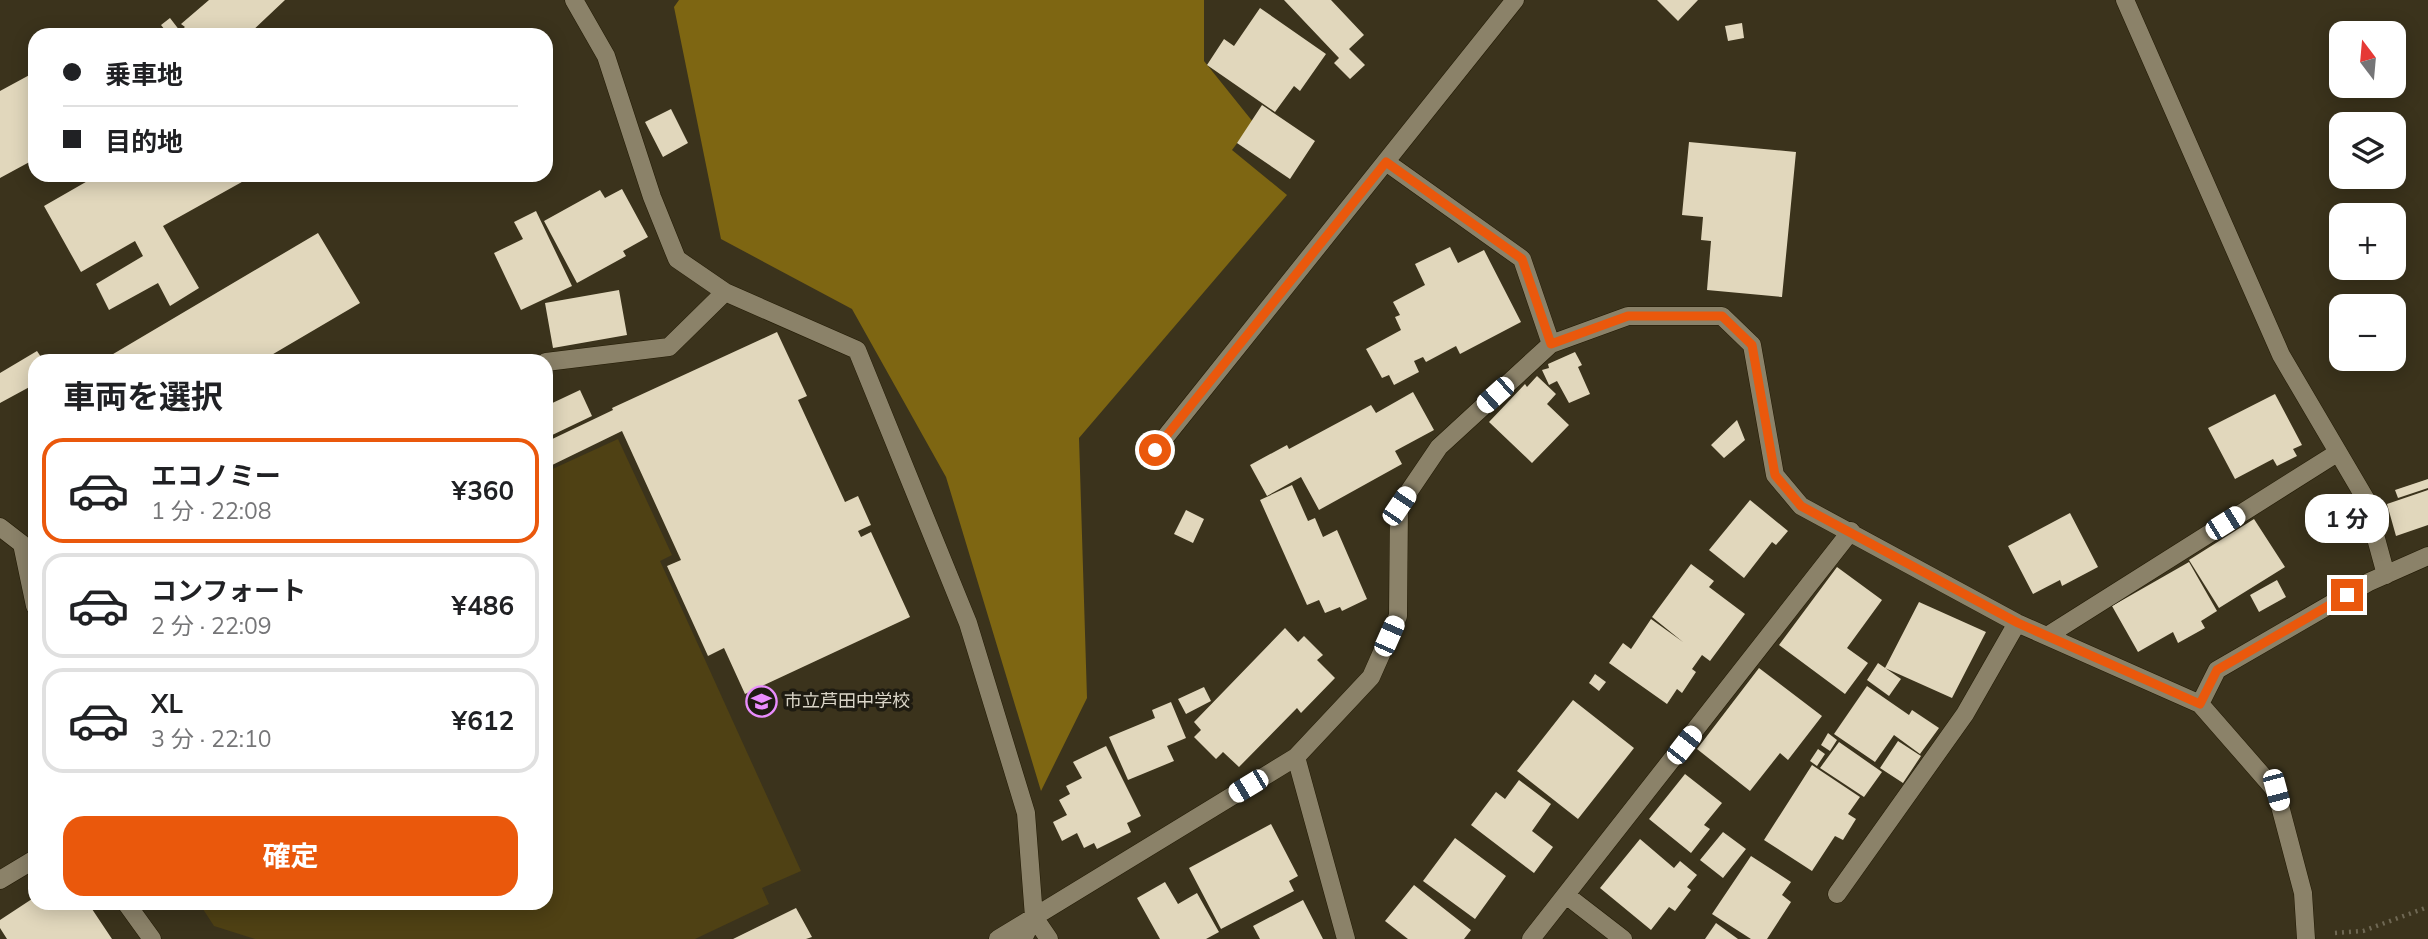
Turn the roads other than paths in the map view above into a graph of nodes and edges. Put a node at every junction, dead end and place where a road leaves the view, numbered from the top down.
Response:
1 (574, 0) edge
2 (1515, 0) edge
3 (2125, 0) edge
4 (1386, 162) junction
5 (725, 292) junction
6 (1551, 344) junction
7 (553, 361) edge
8 (1155, 450) dead end
9 (2337, 453) junction
10 (0, 527) edge
11 (1851, 531) junction
12 (2428, 556) edge
13 (28, 573) edge
14 (2386, 575) junction
15 (2018, 623) junction
16 (2047, 636) junction
17 (2200, 704) junction
18 (1296, 757) junction
19 (28, 863) edge
20 (0, 880) edge
21 (1837, 894) dead end
22 (1566, 895) junction
23 (131, 910) edge
24 (1034, 917) junction
25 (2306, 937) edge
26 (152, 939) edge
27 (998, 939) edge
28 (1023, 939) edge
29 (1049, 939) edge
30 (1346, 939) edge
31 (1531, 939) edge
32 (1623, 939) edge

1 - 5 street
2 - 4 street
3 - 9 street
4 - 6 street
4 - 8 street
5 - 7 street
5 - 24 street
6 - 11 street
6 - 18 street
9 - 14 street
9 - 16 street
10 - 13 street
11 - 15 street
11 - 22 street
12 - 14 street
14 - 17 street
15 - 16 street
15 - 21 street
16 - 17 street
17 - 25 street
18 - 24 street
18 - 30 street
19 - 20 street
22 - 31 street
22 - 32 street
23 - 26 street
24 - 27 street
24 - 28 street
24 - 29 street

